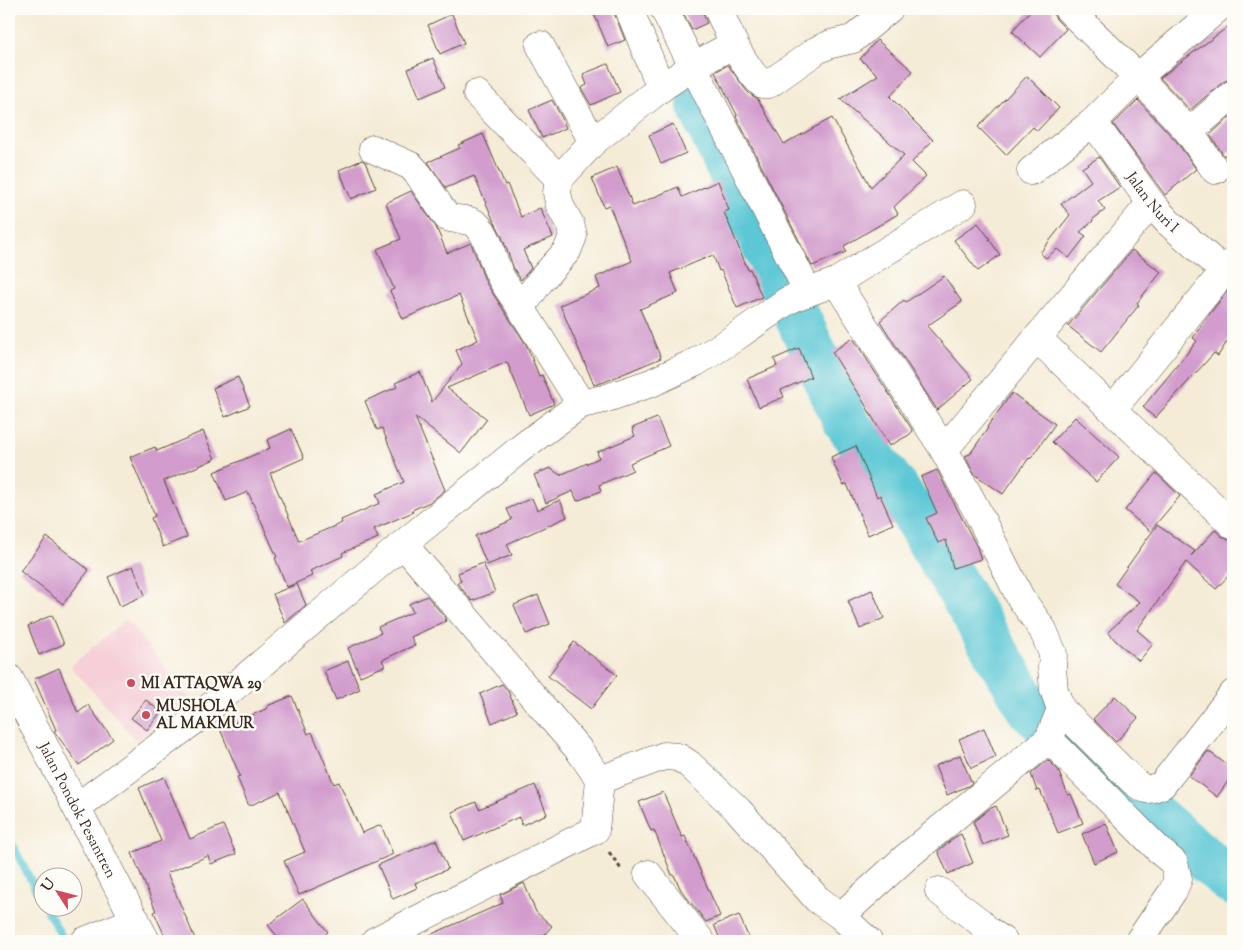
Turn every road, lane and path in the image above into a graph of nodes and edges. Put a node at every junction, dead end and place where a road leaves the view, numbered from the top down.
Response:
1 (629, 9) edge
2 (664, 9) edge
3 (718, 9) edge
4 (889, 9) edge
5 (1068, 9) edge
6 (1217, 9) edge
7 (734, 44) junction
8 (540, 45) dead end
9 (677, 77) junction
10 (1138, 77) junction
11 (477, 94) dead end
12 (1233, 94) edge
13 (1092, 122) junction
14 (1189, 132) junction
15 (592, 142) junction
16 (373, 149) dead end
17 (1215, 170) dead end
18 (1031, 171) dead end
19 (559, 179) junction
20 (1151, 203) junction
21 (963, 204) dead end
22 (1228, 266) edge
23 (836, 282) junction
24 (798, 296) junction
25 (521, 308) junction
26 (1037, 338) junction
27 (581, 404) junction
28 (1112, 410) junction
29 (944, 450) junction
30 (1233, 526) edge
31 (403, 544) junction
32 (9, 678) edge
33 (1233, 694) edge
34 (1054, 726) junction
35 (600, 780) junction
36 (77, 807) junction
37 (648, 874) dead end
38 (939, 891) dead end
39 (841, 916) junction
40 (141, 931) edge
41 (990, 937) edge
42 (85, 941) edge
43 (375, 941) edge
44 (701, 941) edge
45 (868, 941) edge
46 (1139, 941) edge

1 - 9 street
2 - 9 street
3 - 7 street
4 - 7 street
5 - 10 street
6 - 10 street
7 - 9 street
8 - 15 street
9 - 15 street
9 - 24 street
10 - 13 street
10 - 14 street
11 - 19 street
12 - 14 street
13 - 18 street
13 - 20 street, Jalan Nuri I
14 - 17 street
15 - 19 street
16 - 25 street
19 - 25 street
20 - 22 street, Jalan Nuri I
20 - 26 street
21 - 23 street
22 - 28 street
23 - 24 street
23 - 29 street
24 - 27 street
25 - 27 street
26 - 28 street
26 - 29 street
27 - 31 street
28 - 30 street
29 - 34 street
31 - 35 street
31 - 36 street
32 - 36 street, Jalan Pondok Pesantren
33 - 34 street
34 - 39 street
34 - 46 street
35 - 39 street
35 - 43 street
36 - 40 street, Jalan Pondok Pesantren
37 - 44 street
38 - 41 street
39 - 45 street
40 - 42 street

